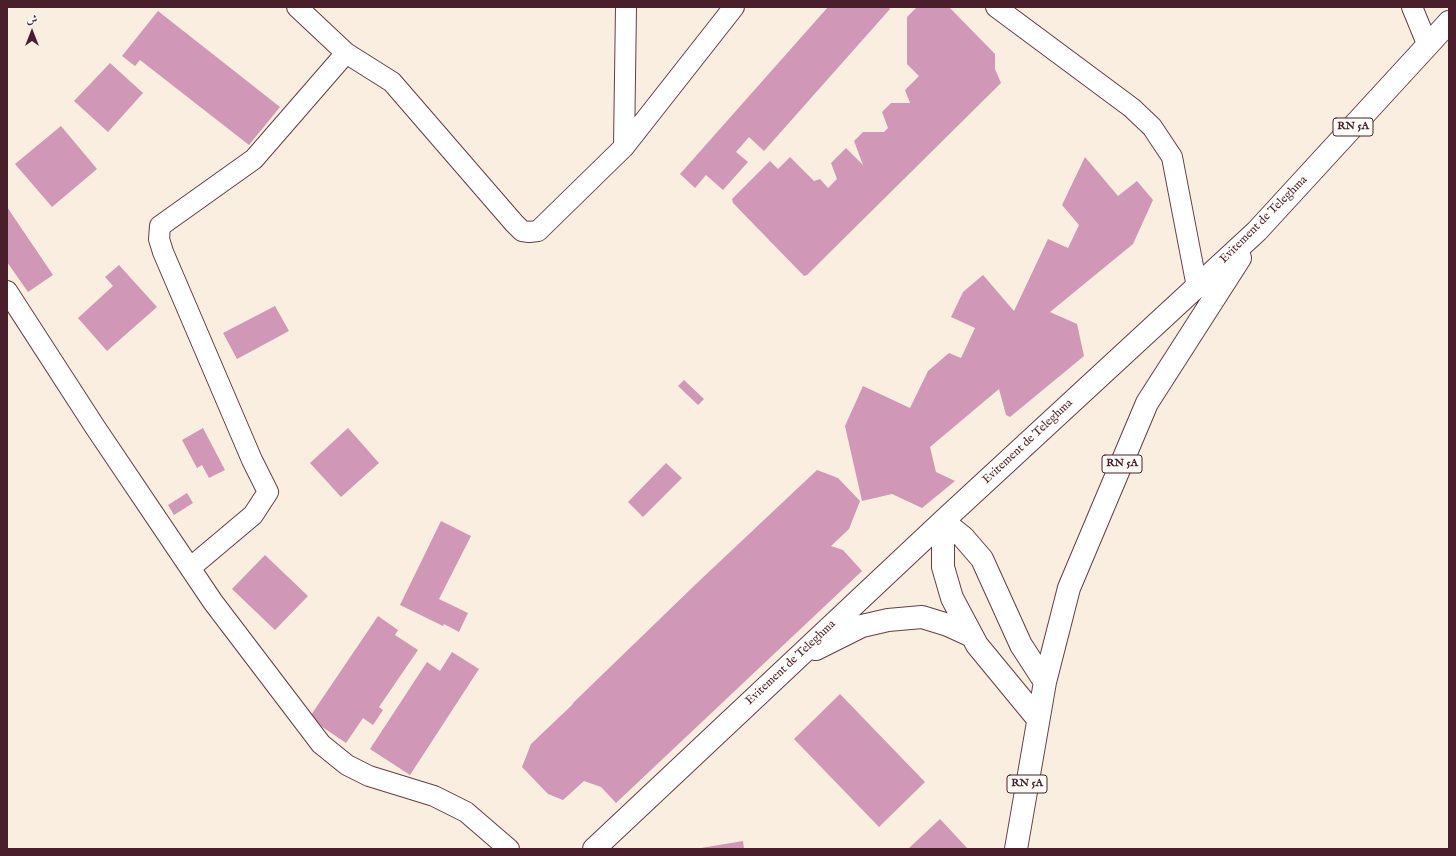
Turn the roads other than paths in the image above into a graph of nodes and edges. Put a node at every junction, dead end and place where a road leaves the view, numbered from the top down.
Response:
1 (297, 7) edge
2 (626, 7) edge
3 (734, 7) edge
4 (996, 7) edge
5 (1015, 7) edge
6 (1412, 7) edge
7 (1449, 22) edge
8 (1024, 27) junction
9 (1428, 46) junction
10 (346, 53) junction
11 (624, 147) junction
12 (1256, 232) junction
13 (1197, 287) junction
14 (7, 291) edge
15 (943, 521) junction
16 (190, 568) junction
17 (972, 636) junction
18 (791, 663) junction
19 (1045, 682) junction
20 (1038, 719) junction
21 (509, 849) edge
22 (594, 849) edge
23 (1016, 849) edge

1 - 10 street
2 - 11 street
3 - 11 street
4 - 8 street
5 - 8 street
6 - 9 street
7 - 9 main road, Evitement de Teleghma / RN 5A
8 - 13 street
9 - 12 main road, Evitement de Teleghma / RN 5A
10 - 11 street
10 - 16 street
12 - 13 main road, Evitement de Teleghma / RN 5A
12 - 19 main road, RN 5A
13 - 15 main road, Evitement de Teleghma / RN 5A
14 - 16 street
15 - 17 main road
15 - 18 main road, Evitement de Teleghma
15 - 19 main road
16 - 21 street
17 - 18 main road
17 - 20 main road
18 - 22 main road, Evitement de Teleghma
19 - 20 main road, RN 5A
20 - 23 main road, RN 5A

